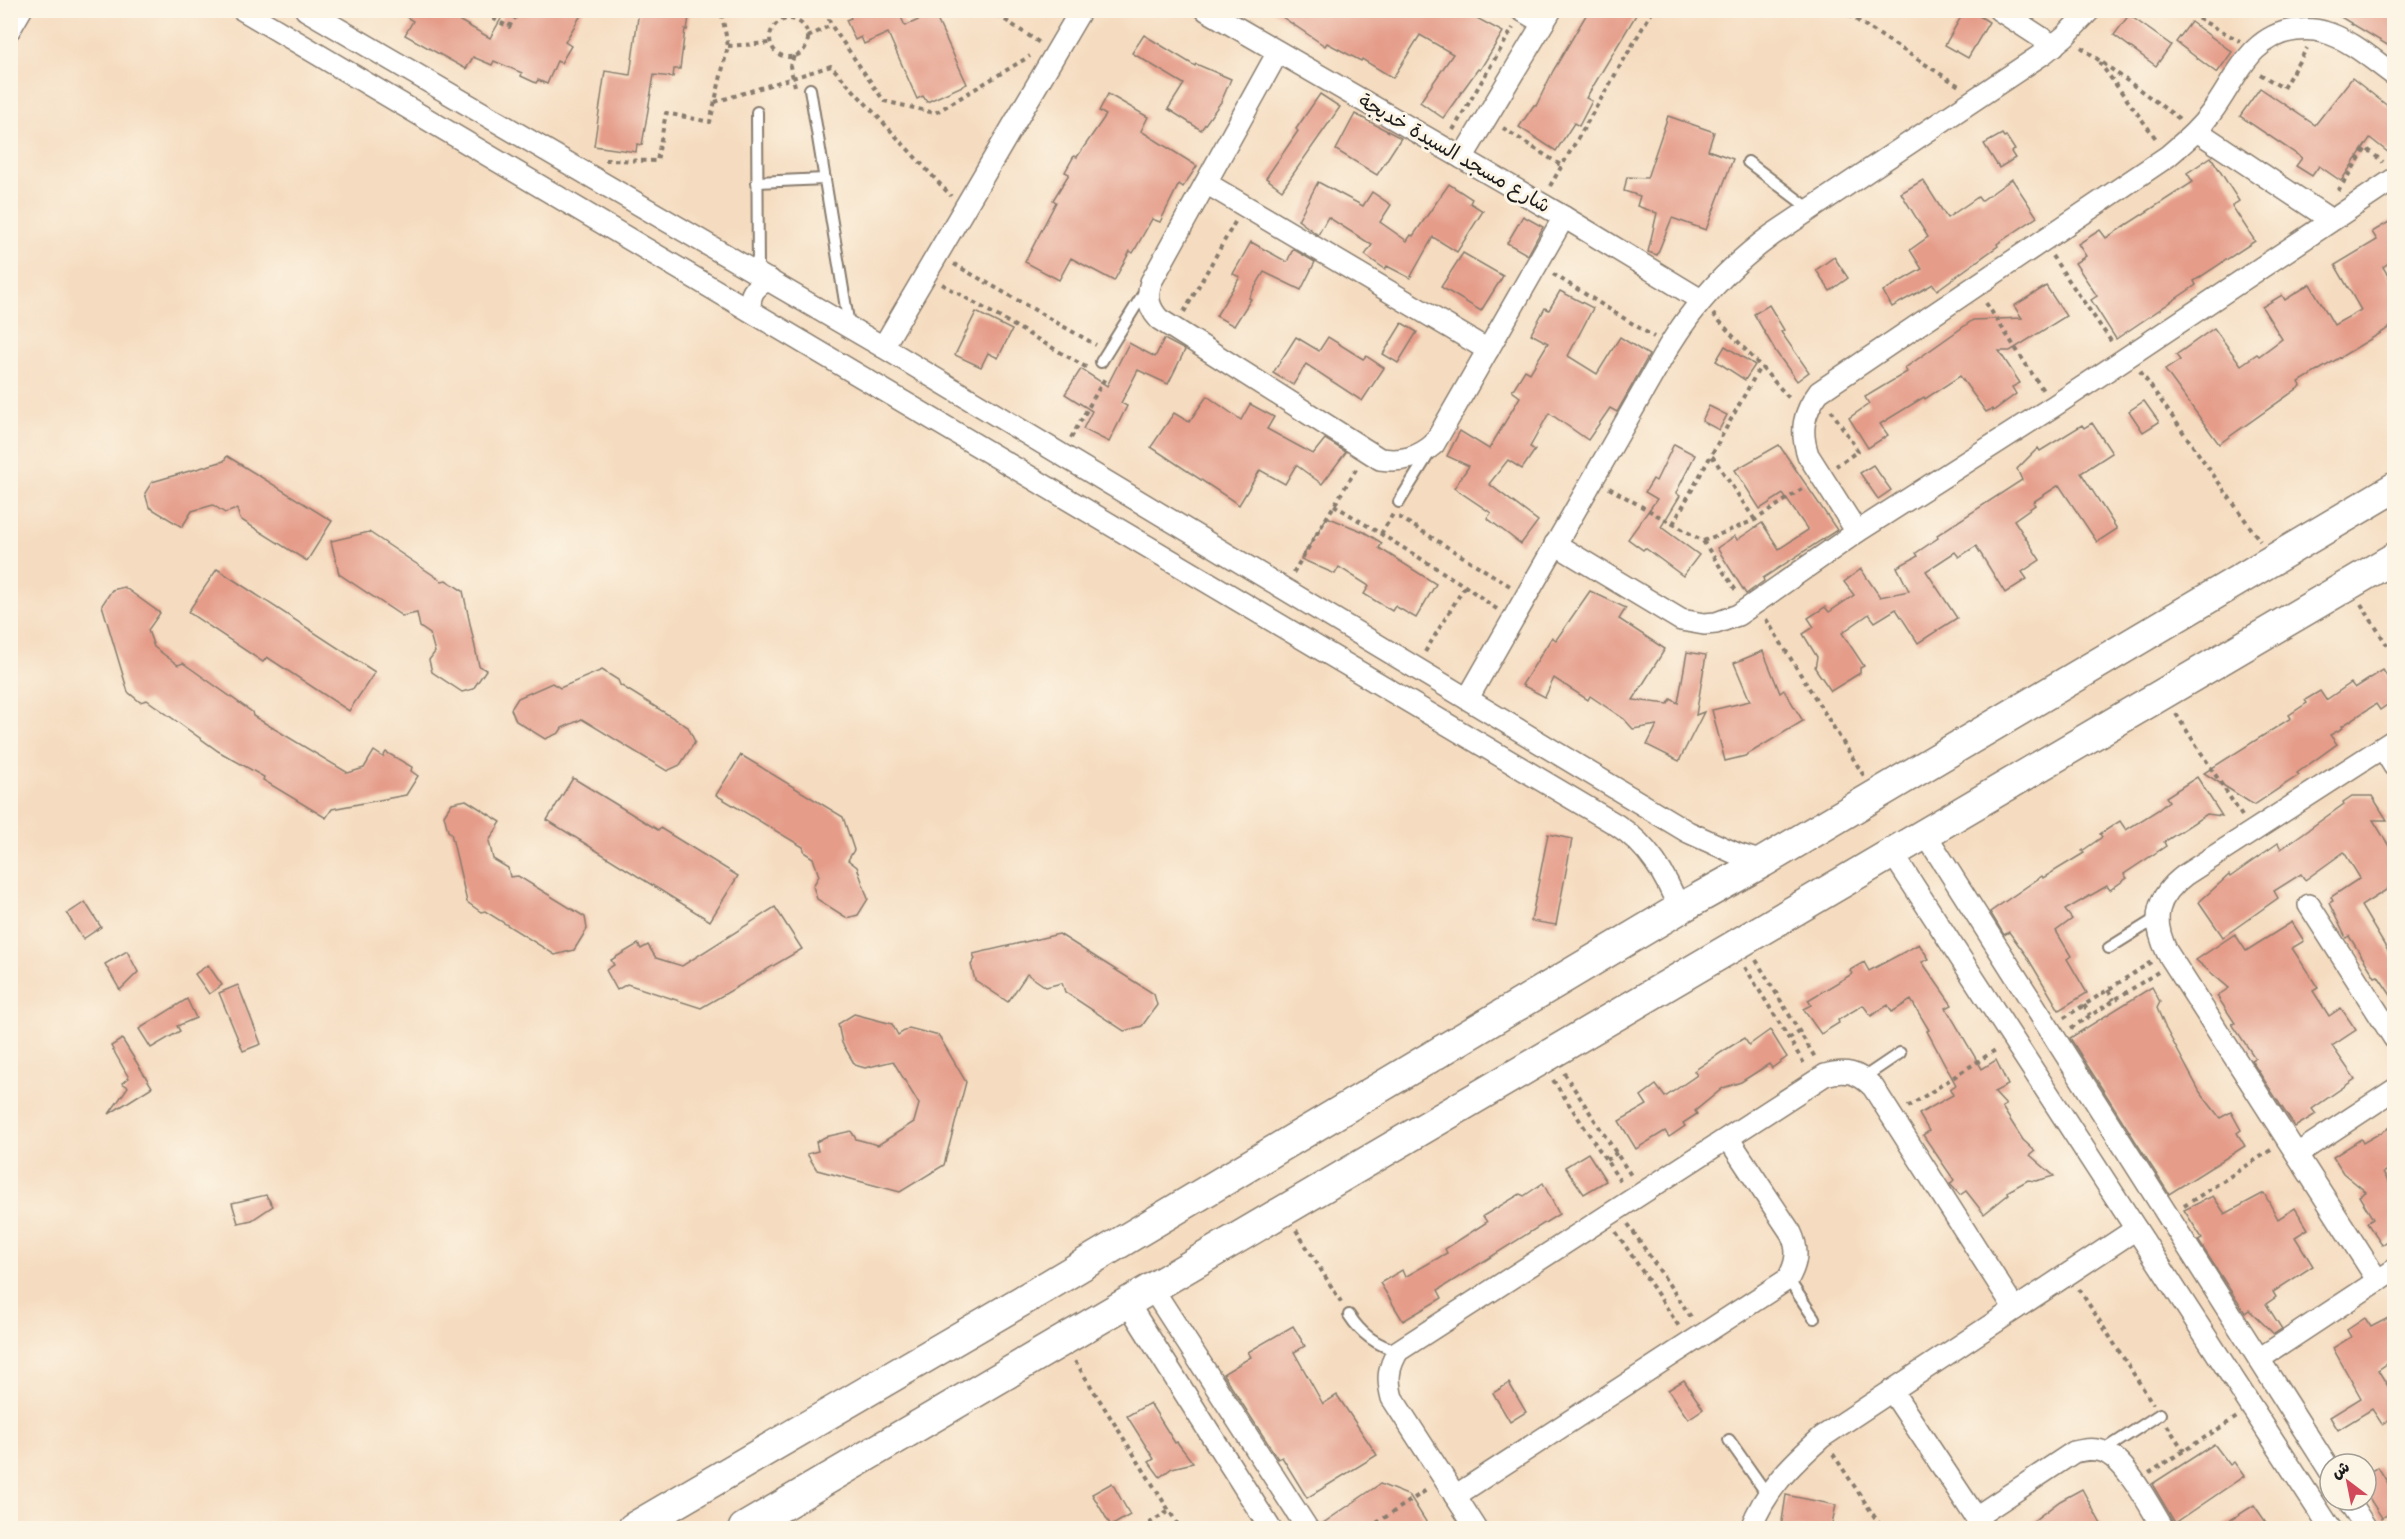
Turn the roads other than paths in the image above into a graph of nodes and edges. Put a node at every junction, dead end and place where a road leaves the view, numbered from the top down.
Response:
1 (21, 10) edge
2 (243, 10) edge
3 (306, 10) edge
4 (1081, 10) edge
5 (1206, 10) edge
6 (1999, 10) edge
7 (2090, 10) edge
8 (1522, 11) edge
9 (1547, 17) edge
10 (10, 29) edge
11 (2060, 41) junction
12 (1278, 52) junction
13 (2394, 75) edge
14 (810, 89) dead end
15 (757, 112) dead end
16 (2197, 131) junction
17 (1462, 158) junction
18 (1748, 162) dead end
19 (2391, 172) edge
20 (825, 179) junction
21 (757, 182) junction
22 (1206, 183) junction
23 (1810, 209) junction
24 (1564, 217) junction
25 (2327, 217) junction
26 (756, 272) junction
27 (1151, 282) junction
28 (728, 298) junction
29 (1701, 300) junction
30 (751, 311) junction
31 (849, 327) junction
32 (883, 347) junction
33 (1488, 350) junction
34 (1101, 362) dead end
35 (1434, 444) junction
36 (2390, 493) edge
37 (1400, 502) road end
38 (1857, 532) junction
39 (1555, 544) junction
40 (2394, 558) edge
41 (1468, 698) junction
42 (1528, 734) junction
43 (2389, 744) edge
44 (1512, 762) junction
45 (2394, 766) edge
46 (1926, 835) junction
47 (1893, 854) junction
48 (1762, 862) junction
49 (2309, 905) dead end
50 (1679, 909) junction
51 (2157, 918) junction
52 (2109, 948) dead end
53 (2394, 1038) edge
54 (1900, 1053) dead end
55 (1863, 1078) junction
56 (2394, 1090) edge
57 (1728, 1138) junction
58 (2292, 1146) junction
59 (2136, 1229) junction
60 (2386, 1275) edge
61 (1788, 1279) junction
62 (1152, 1288) junction
63 (2215, 1290) junction
64 (1127, 1302) junction
65 (2187, 1308) junction
66 (2015, 1309) junction
67 (1349, 1315) road end
68 (1814, 1318) dead end
69 (1398, 1351) junction
70 (2259, 1359) junction
71 (1892, 1391) junction
72 (2160, 1414) road end
73 (1729, 1440) dead end
74 (2103, 1451) junction
75 (2318, 1452) edge
76 (1767, 1494) junction
77 (1455, 1496) junction
78 (2356, 1512) edge
79 (1980, 1522) edge
80 (633, 1528) edge
81 (744, 1528) edge
82 (1270, 1528) edge
83 (1307, 1528) edge
84 (1476, 1528) edge
85 (1751, 1528) edge
86 (2163, 1528) edge
87 (2330, 1528) edge
88 (2366, 1528) edge

1 - 10 street
2 - 28 street
3 - 26 street
4 - 32 street
5 - 12 street, شارع مسجد السيدة خديجة
6 - 11 street
7 - 11 street
8 - 9 street
9 - 17 street
11 - 23 street
12 - 17 street, شارع مسجد السيدة خديجة
12 - 22 street
13 - 16 street
14 - 20 lane
15 - 21 lane
16 - 25 street
16 - 38 street
17 - 24 street, شارع مسجد السيدة خديجة
18 - 23 lane
19 - 25 street
20 - 21 lane
20 - 31 lane
21 - 26 lane
22 - 27 street
22 - 33 street
23 - 29 street
24 - 29 street, شارع مسجد السيدة خديجة
24 - 33 street
25 - 38 street
26 - 28 street
26 - 30 street
26 - 31 street
27 - 34 lane
27 - 35 street
28 - 30 street
29 - 39 street
30 - 44 street
31 - 32 street
32 - 41 street
33 - 35 street
35 - 37 lane
36 - 48 street
38 - 39 street
39 - 41 street
40 - 46 street
41 - 42 street
42 - 44 street
42 - 48 street
43 - 45 street
43 - 51 street
44 - 50 street
46 - 47 street
46 - 63 street
47 - 59 street
47 - 62 street
48 - 50 street
49 - 53 street
50 - 80 street
51 - 52 lane
51 - 58 street
54 - 55 lane
55 - 57 street
55 - 66 street
56 - 58 street
57 - 61 street
57 - 69 street
58 - 60 street
59 - 65 street
59 - 66 street
60 - 70 street
61 - 68 lane
61 - 77 street
62 - 64 street
62 - 83 street
63 - 65 street
63 - 70 street
64 - 81 street
64 - 82 street
65 - 87 street
66 - 71 street
67 - 69 lane
69 - 77 street
70 - 75 street
71 - 76 street
71 - 79 street
72 - 74 lane
73 - 76 lane
74 - 79 street
74 - 86 street
76 - 85 street
77 - 84 street
78 - 88 street

